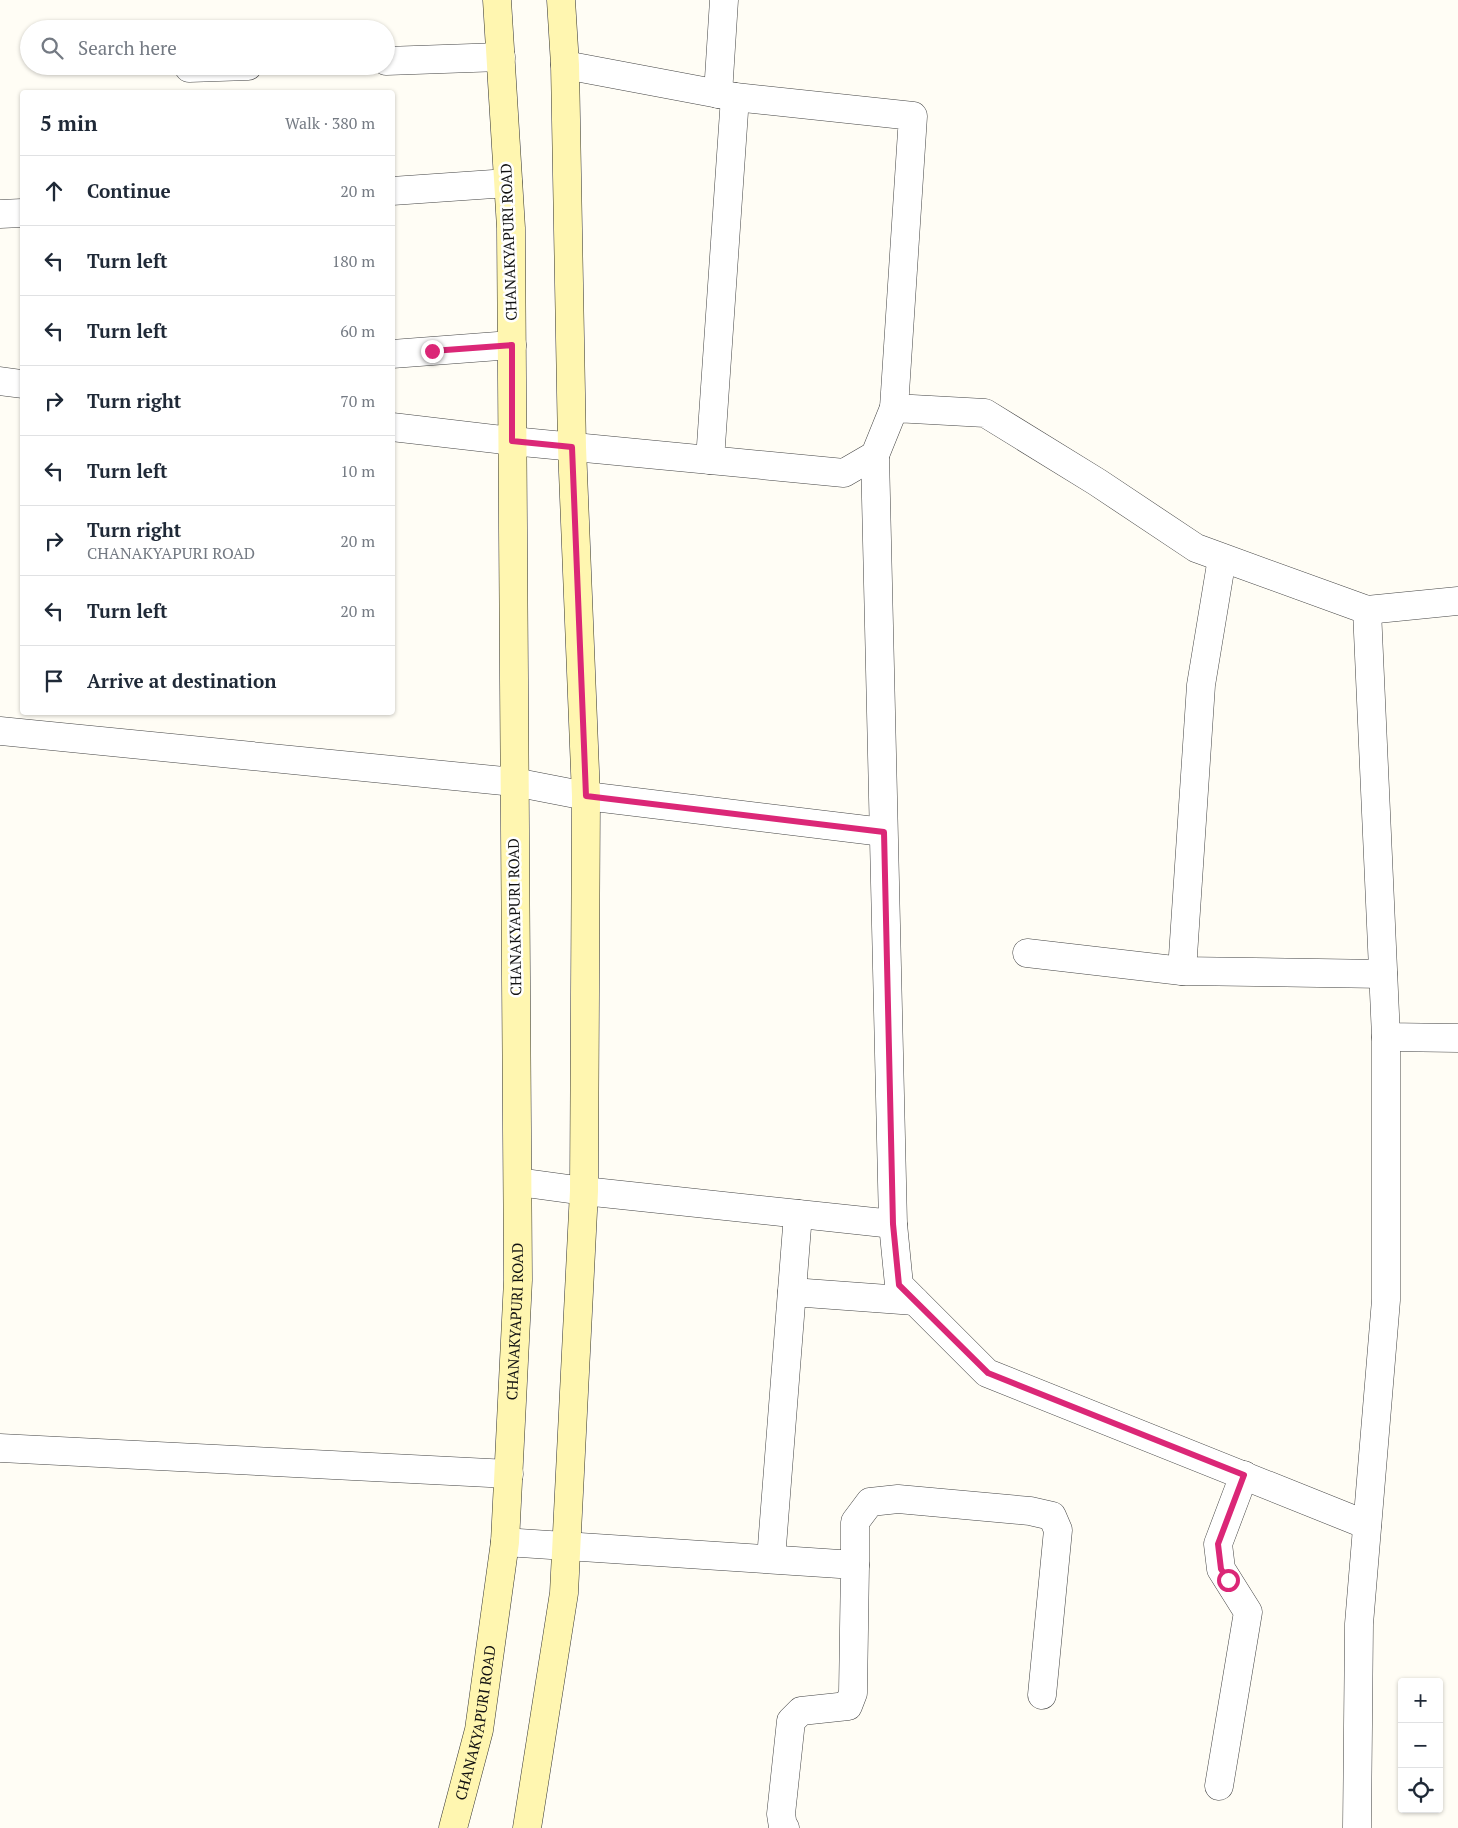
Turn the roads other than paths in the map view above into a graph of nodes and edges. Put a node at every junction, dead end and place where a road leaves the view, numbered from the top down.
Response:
1 (497, 0) edge
2 (561, 0) edge
3 (724, 0) edge
4 (500, 57) junction
5 (395, 61) edge
6 (565, 65) junction
7 (726, 95) junction
8 (508, 183) junction
9 (395, 191) edge
10 (20, 213) edge
11 (0, 214) edge
12 (512, 345) junction
13 (395, 354) edge
14 (0, 372) edge
15 (20, 372) edge
16 (0, 381) edge
17 (20, 384) edge
18 (894, 408) junction
19 (395, 427) edge
20 (512, 441) junction
21 (572, 447) junction
22 (875, 456) junction
23 (710, 460) junction
24 (1222, 558) junction
25 (1458, 601) edge
26 (1367, 610) junction
27 (0, 731) edge
28 (514, 782) junction
29 (586, 796) junction
30 (884, 832) junction
31 (1027, 953) dead end
32 (1182, 971) junction
33 (1383, 974) junction
34 (1386, 1037) junction
35 (1458, 1038) edge
36 (518, 1182) junction
37 (584, 1191) junction
38 (798, 1214) junction
39 (893, 1224) junction
40 (792, 1292) junction
41 (915, 1301) junction
42 (0, 1448) edge
43 (509, 1474) junction
44 (1244, 1475) junction
45 (1367, 1525) junction
46 (505, 1542) junction
47 (566, 1546) junction
48 (771, 1560) junction
49 (855, 1565) junction
50 (1042, 1695) dead end
51 (1219, 1786) dead end
52 (453, 1828) edge
53 (527, 1828) edge
54 (785, 1828) edge
55 (1357, 1828) edge

1 - 4 street, CHANAKYAPURI ROAD
2 - 6 street
3 - 7 street
4 - 5 street
4 - 8 street, CHANAKYAPURI ROAD
6 - 7 street
6 - 21 street
7 - 18 street
7 - 23 street
8 - 9 street
8 - 12 street, CHANAKYAPURI ROAD
10 - 11 street
12 - 13 street
12 - 20 street, CHANAKYAPURI ROAD
14 - 15 street
16 - 17 street
18 - 22 street
18 - 24 street
19 - 20 street
20 - 21 street
20 - 28 street, CHANAKYAPURI ROAD
21 - 23 street
21 - 29 street
22 - 23 street
22 - 30 street
24 - 26 street
24 - 32 street
25 - 26 street
26 - 33 street
27 - 28 street
28 - 29 street
28 - 36 street, CHANAKYAPURI ROAD
29 - 30 street
29 - 37 street
30 - 39 street
31 - 32 street
32 - 33 street
33 - 34 street
34 - 35 street
34 - 45 street
36 - 37 street
36 - 43 street, CHANAKYAPURI ROAD
37 - 38 street
37 - 47 street
38 - 39 street
38 - 40 street
39 - 41 street
40 - 41 street
40 - 48 street
41 - 44 street
42 - 43 street
43 - 46 street, CHANAKYAPURI ROAD
44 - 45 street
44 - 51 street
45 - 55 street
46 - 47 street
46 - 52 street, CHANAKYAPURI ROAD
47 - 48 street
47 - 53 street
48 - 49 street
49 - 50 street
49 - 54 street

